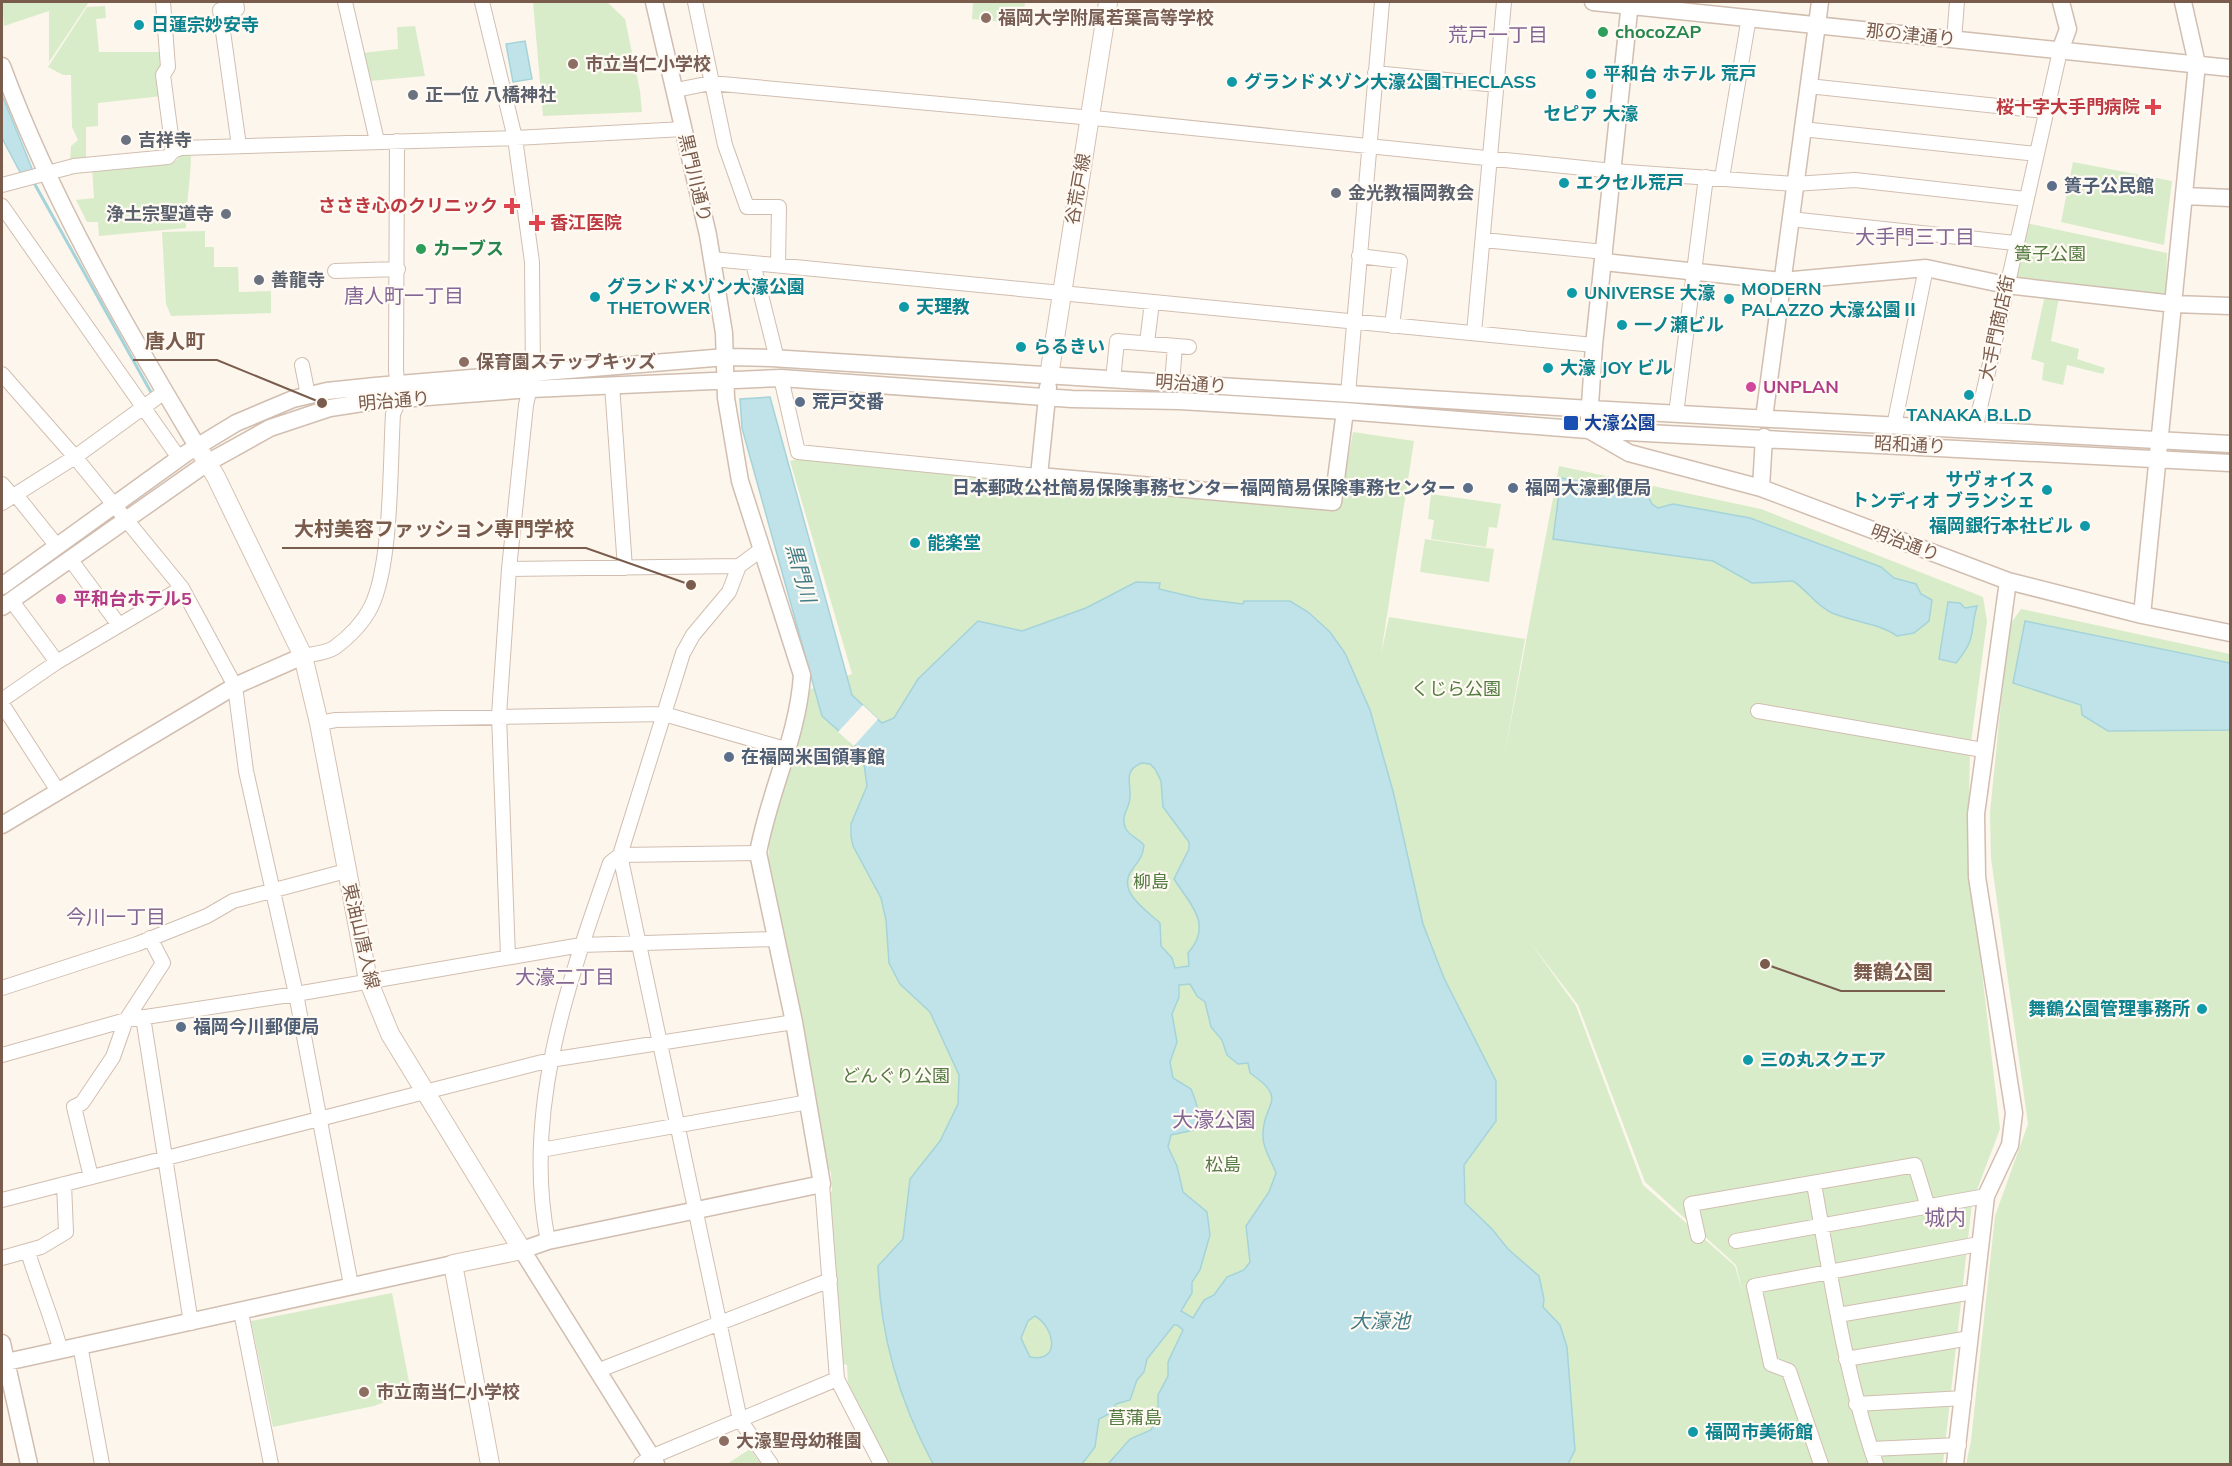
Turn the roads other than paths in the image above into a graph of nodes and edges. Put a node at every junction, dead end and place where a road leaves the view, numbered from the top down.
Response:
1 (163, 2) edge
2 (236, 2) edge
3 (345, 2) edge
4 (482, 2) edge
5 (654, 2) edge
6 (695, 2) edge
7 (1108, 2) edge
8 (1382, 2) edge
9 (1504, 2) edge
10 (1593, 2) edge
11 (1820, 2) edge
12 (1957, 2) edge
13 (2061, 2) edge
14 (2183, 2) edge
15 (1629, 3) edge
16 (1749, 17) junction
17 (1815, 25) junction
18 (1954, 40) junction
19 (2060, 51) junction
20 (2197, 64) junction
21 (2, 66) edge
22 (2230, 68) edge
23 (1376, 73) junction
24 (711, 83) junction
25 (1497, 85) junction
26 (1808, 86) junction
27 (676, 90) junction
28 (2045, 111) junction
29 (1090, 118) junction
30 (684, 129) junction
31 (1802, 129) junction
32 (515, 138) junction
33 (377, 141) junction
34 (397, 141) junction
35 (239, 146) junction
36 (1369, 147) junction
37 (173, 151) junction
38 (2036, 154) junction
39 (1491, 159) junction
40 (1613, 171) junction
41 (42, 174) junction
42 (1706, 177) junction
43 (1722, 178) junction
44 (1794, 184) junction
45 (2, 185) edge
46 (2185, 196) junction
47 (2026, 198) junction
48 (2230, 198) edge
49 (2, 206) edge
50 (1790, 219) junction
51 (1484, 240) junction
52 (2015, 243) junction
53 (1359, 256) junction
54 (1605, 257) junction
55 (712, 259) junction
56 (753, 263) junction
57 (778, 265) junction
58 (1926, 268) junction
59 (398, 269) junction
60 (335, 271) dead end
61 (1694, 272) junction
62 (1782, 281) junction
63 (2006, 285) junction
64 (1060, 292) junction
65 (1152, 302) junction
66 (2174, 304) junction
67 (2230, 306) edge
68 (1357, 322) junction
69 (1392, 326) junction
70 (1474, 333) junction
71 (1148, 343) junction
72 (1594, 345) junction
73 (730, 357) junction
74 (774, 359) junction
75 (302, 365) dead end
76 (2, 374) edge
77 (1049, 376) junction
78 (776, 378) junction
79 (731, 379) junction
80 (1113, 380) junction
81 (532, 382) junction
82 (1172, 383) junction
83 (612, 385) junction
84 (398, 392) junction
85 (163, 393) junction
86 (308, 395) junction
87 (1047, 396) junction
88 (1347, 403) junction
89 (142, 408) junction
90 (1590, 409) junction
91 (1676, 414) junction
92 (1764, 418) junction
93 (1894, 426) junction
94 (1588, 430) junction
95 (1975, 430) junction
96 (1764, 437) junction
97 (2160, 440) junction
98 (2230, 444) edge
99 (197, 446) junction
100 (75, 457) junction
101 (179, 459) junction
102 (2159, 459) junction
103 (207, 463) junction
104 (2230, 463) edge
105 (1039, 476) junction
106 (2, 484) edge
107 (1761, 488) junction
108 (16, 495) junction
109 (2, 502) edge
110 (115, 505) junction
111 (126, 519) junction
112 (57, 546) junction
113 (762, 549) junction
114 (70, 559) junction
115 (739, 566) junction
116 (625, 568) junction
117 (509, 569) junction
118 (2008, 581) junction
119 (182, 588) junction
120 (5, 598) edge
121 (2142, 615) junction
122 (119, 625) junction
123 (2230, 633) edge
124 (303, 656) junction
125 (57, 662) junction
126 (235, 686) junction
127 (2, 702) edge
128 (1758, 711) dead end
129 (664, 714) junction
130 (500, 715) junction
131 (320, 723) junction
132 (789, 750) junction
133 (1983, 750) junction
134 (58, 791) junction
135 (2, 825) edge
136 (758, 853) junction
137 (620, 855) junction
138 (346, 871) junction
139 (272, 892) junction
140 (150, 938) junction
141 (776, 939) junction
142 (638, 944) junction
143 (581, 945) junction
144 (508, 957) junction
145 (368, 980) junction
146 (2, 988) edge
147 (296, 994) junction
148 (143, 1017) junction
149 (126, 1020) junction
150 (794, 1022) junction
151 (660, 1043) junction
152 (2, 1055) edge
153 (550, 1059) junction
154 (427, 1091) junction
155 (808, 1102) junction
156 (318, 1119) junction
157 (676, 1126) junction
158 (541, 1150) junction
159 (166, 1158) junction
160 (91, 1177) junction
161 (64, 1184) junction
162 (822, 1184) junction
163 (1814, 1184) junction
164 (1986, 1197) junction
165 (2, 1200) edge
166 (1929, 1207) junction
167 (695, 1212) junction
168 (1822, 1226) junction
169 (1698, 1236) dead end
170 (548, 1241) junction
171 (1736, 1241) dead end
172 (1979, 1244) junction
173 (522, 1250) junction
174 (28, 1252) junction
175 (2, 1258) edge
176 (453, 1264) junction
177 (1830, 1270) junction
178 (830, 1280) junction
179 (351, 1285) junction
180 (1973, 1292) junction
181 (241, 1312) junction
182 (1838, 1316) junction
183 (191, 1323) junction
184 (719, 1323) junction
185 (1970, 1338) junction
186 (2, 1343) edge
187 (80, 1345) junction
188 (60, 1348) junction
189 (1846, 1359) junction
190 (4, 1362) edge
191 (597, 1371) junction
192 (837, 1379) junction
193 (1964, 1398) junction
194 (1856, 1404) junction
195 (740, 1420) junction
196 (1959, 1445) junction
197 (1871, 1449) junction
198 (649, 1462) edge
199 (29, 1464) edge
200 (102, 1464) edge
201 (271, 1464) edge
202 (490, 1464) edge
203 (771, 1464) edge
204 (880, 1464) edge
205 (1821, 1464) edge
206 (1876, 1464) edge
207 (1955, 1464) edge

1 - 37 street
2 - 35 street
3 - 33 street
4 - 32 street
5 - 27 street, 黒門川通り
6 - 24 street
7 - 29 main road, 谷荒戸線
8 - 23 street
9 - 25 street
10 - 15 street, 那の津通り
11 - 17 street
12 - 18 street
13 - 19 street
14 - 20 street
15 - 16 street, 那の津通り
15 - 40 street
16 - 17 street, 那の津通り
16 - 43 street
17 - 18 street, 那の津通り
17 - 26 street
18 - 19 street, 那の津通り
19 - 20 street, 那の津通り
19 - 28 street, 大手門商店街
20 - 22 street, 那の津通り
20 - 46 street
21 - 41 street
23 - 25 street
23 - 36 street
24 - 27 street
24 - 29 street
24 - 57 street
25 - 39 street
26 - 28 street
26 - 31 street
27 - 30 street, 黒門川通り
28 - 38 street, 大手門商店街
29 - 36 street
29 - 64 main road, 谷荒戸線
30 - 32 street
30 - 55 street, 黒門川通り
31 - 38 street
31 - 44 street
32 - 34 street
32 - 81 street
33 - 34 street
33 - 35 street
34 - 59 street
35 - 37 street
36 - 39 street
36 - 53 street
37 - 41 street
38 - 47 street, 大手門商店街
39 - 40 street
39 - 51 street
40 - 42 street
40 - 54 street
41 - 45 street
41 - 85 street
42 - 43 street
42 - 61 street
43 - 44 street
44 - 47 street
44 - 50 street
46 - 48 street
46 - 66 street
47 - 52 street, 大手門商店街
49 - 89 street
50 - 52 street
50 - 62 street
51 - 54 street
51 - 70 street
52 - 63 street, 大手門商店街
53 - 68 street
53 - 69 street
54 - 61 street
54 - 72 street
55 - 56 street
55 - 73 street, 黒門川通り
56 - 57 street
56 - 74 street
57 - 64 street
58 - 62 street
58 - 63 street
58 - 93 street
59 - 60 street
59 - 84 street
61 - 62 street
61 - 91 street
62 - 92 street
63 - 66 street
63 - 95 street, 大手門商店街
64 - 65 street
64 - 77 main road, 谷荒戸線
65 - 68 street
65 - 71 street
66 - 67 street
66 - 97 street
68 - 69 street
68 - 88 street
69 - 70 street
70 - 72 street
71 - 80 street
71 - 82 street
72 - 90 street
73 - 74 street, 明治通り
73 - 79 street, 黒門川通り
73 - 81 street, 明治通り
74 - 77 street, 明治通り
75 - 86 street
76 - 100 street
77 - 80 street, 明治通り
77 - 87 street
78 - 79 street, 明治通り
78 - 87 street, 明治通り
78 - 105 street
79 - 83 street, 明治通り
79 - 113 street, 黒門川通り
80 - 82 street, 明治通り
81 - 83 street, 明治通り
81 - 84 street, 明治通り
81 - 117 street
82 - 88 street, 明治通り
83 - 116 street
84 - 86 street, 明治通り
84 - 103 street, 明治通り
84 - 124 street
85 - 89 street
85 - 99 street
86 - 99 street, 明治通り
87 - 88 street, 明治通り
87 - 105 street
88 - 90 street, 明治通り
88 - 94 street, 明治通り
88 - 105 street
89 - 100 street
89 - 101 street
90 - 91 street, 昭和通り
90 - 94 street
91 - 92 street, 昭和通り
92 - 93 street, 昭和通り
93 - 95 street, 昭和通り
94 - 96 street, 昭和通り
94 - 107 street, 明治通り
95 - 97 street, 昭和通り
96 - 102 street, 昭和通り
96 - 107 street
97 - 98 street, 昭和通り
97 - 102 street
99 - 101 street, 明治通り
99 - 103 main road, 東油山唐人線
100 - 108 street
100 - 110 street
101 - 110 street, 明治通り
102 - 104 street, 昭和通り
102 - 121 street
103 - 111 street, 明治通り
103 - 124 main road, 東油山唐人線
106 - 108 street
107 - 118 street, 明治通り
108 - 109 street
108 - 112 street
110 - 111 street
110 - 112 street, 明治通り
111 - 114 street, 明治通り
111 - 119 street
112 - 120 street, 明治通り
113 - 115 street
113 - 132 street, 黒門川通り
114 - 120 street, 明治通り
114 - 122 street
115 - 116 street
115 - 129 street
116 - 117 street
117 - 130 street
118 - 121 street, 明治通り
118 - 133 street
119 - 122 street
119 - 126 street
120 - 125 street
121 - 123 street, 明治通り
122 - 125 street
124 - 126 street
124 - 131 main road, 東油山唐人線
125 - 127 street
126 - 134 street
126 - 139 street
127 - 134 street
128 - 133 street
129 - 130 street
129 - 132 street
129 - 137 street
130 - 131 street
130 - 144 street
131 - 138 main road, 東油山唐人線
132 - 136 street, 黒門川通り
133 - 164 street
134 - 135 street
136 - 137 street
136 - 141 street
137 - 142 street
137 - 143 street
138 - 139 street
138 - 145 main road, 東油山唐人線
139 - 140 street
139 - 147 street
140 - 146 street
140 - 149 street
141 - 142 street
141 - 150 street
142 - 143 street
142 - 151 street
143 - 144 street
143 - 153 street
144 - 145 street
145 - 147 street
145 - 154 main road, 東油山唐人線
147 - 148 street
147 - 156 street
148 - 149 street
148 - 159 street
149 - 152 street
149 - 160 street
150 - 151 street
150 - 155 street
151 - 153 street
151 - 157 street
153 - 154 street
153 - 158 street
154 - 156 street
154 - 173 main road, 東油山唐人線
155 - 157 street
155 - 162 street
156 - 159 street
156 - 179 street
157 - 158 street
157 - 167 street
158 - 170 street
159 - 160 street
159 - 183 street
160 - 161 street
161 - 165 street
161 - 174 street
162 - 167 street
162 - 178 street
163 - 166 street
163 - 168 street
163 - 169 street
164 - 166 street
164 - 172 street
166 - 168 street
167 - 170 street
167 - 184 street
168 - 171 street
168 - 177 street
170 - 173 street
172 - 177 street
172 - 180 street
173 - 176 main road
173 - 191 street
174 - 175 street
174 - 188 street
176 - 179 street
176 - 202 main road
177 - 182 street
177 - 205 street
178 - 184 street
178 - 192 street
179 - 181 street
180 - 182 street
180 - 185 street
181 - 183 street
181 - 201 street
182 - 189 street
183 - 187 street
184 - 191 street
184 - 195 street
185 - 189 street
185 - 193 street
186 - 190 street
187 - 188 street
187 - 200 street
188 - 190 street
189 - 194 street
190 - 199 street
191 - 198 street
192 - 195 street
192 - 204 street
193 - 194 street
193 - 196 street
194 - 197 street
195 - 198 street
195 - 203 street
196 - 197 street
196 - 207 street
197 - 206 street

